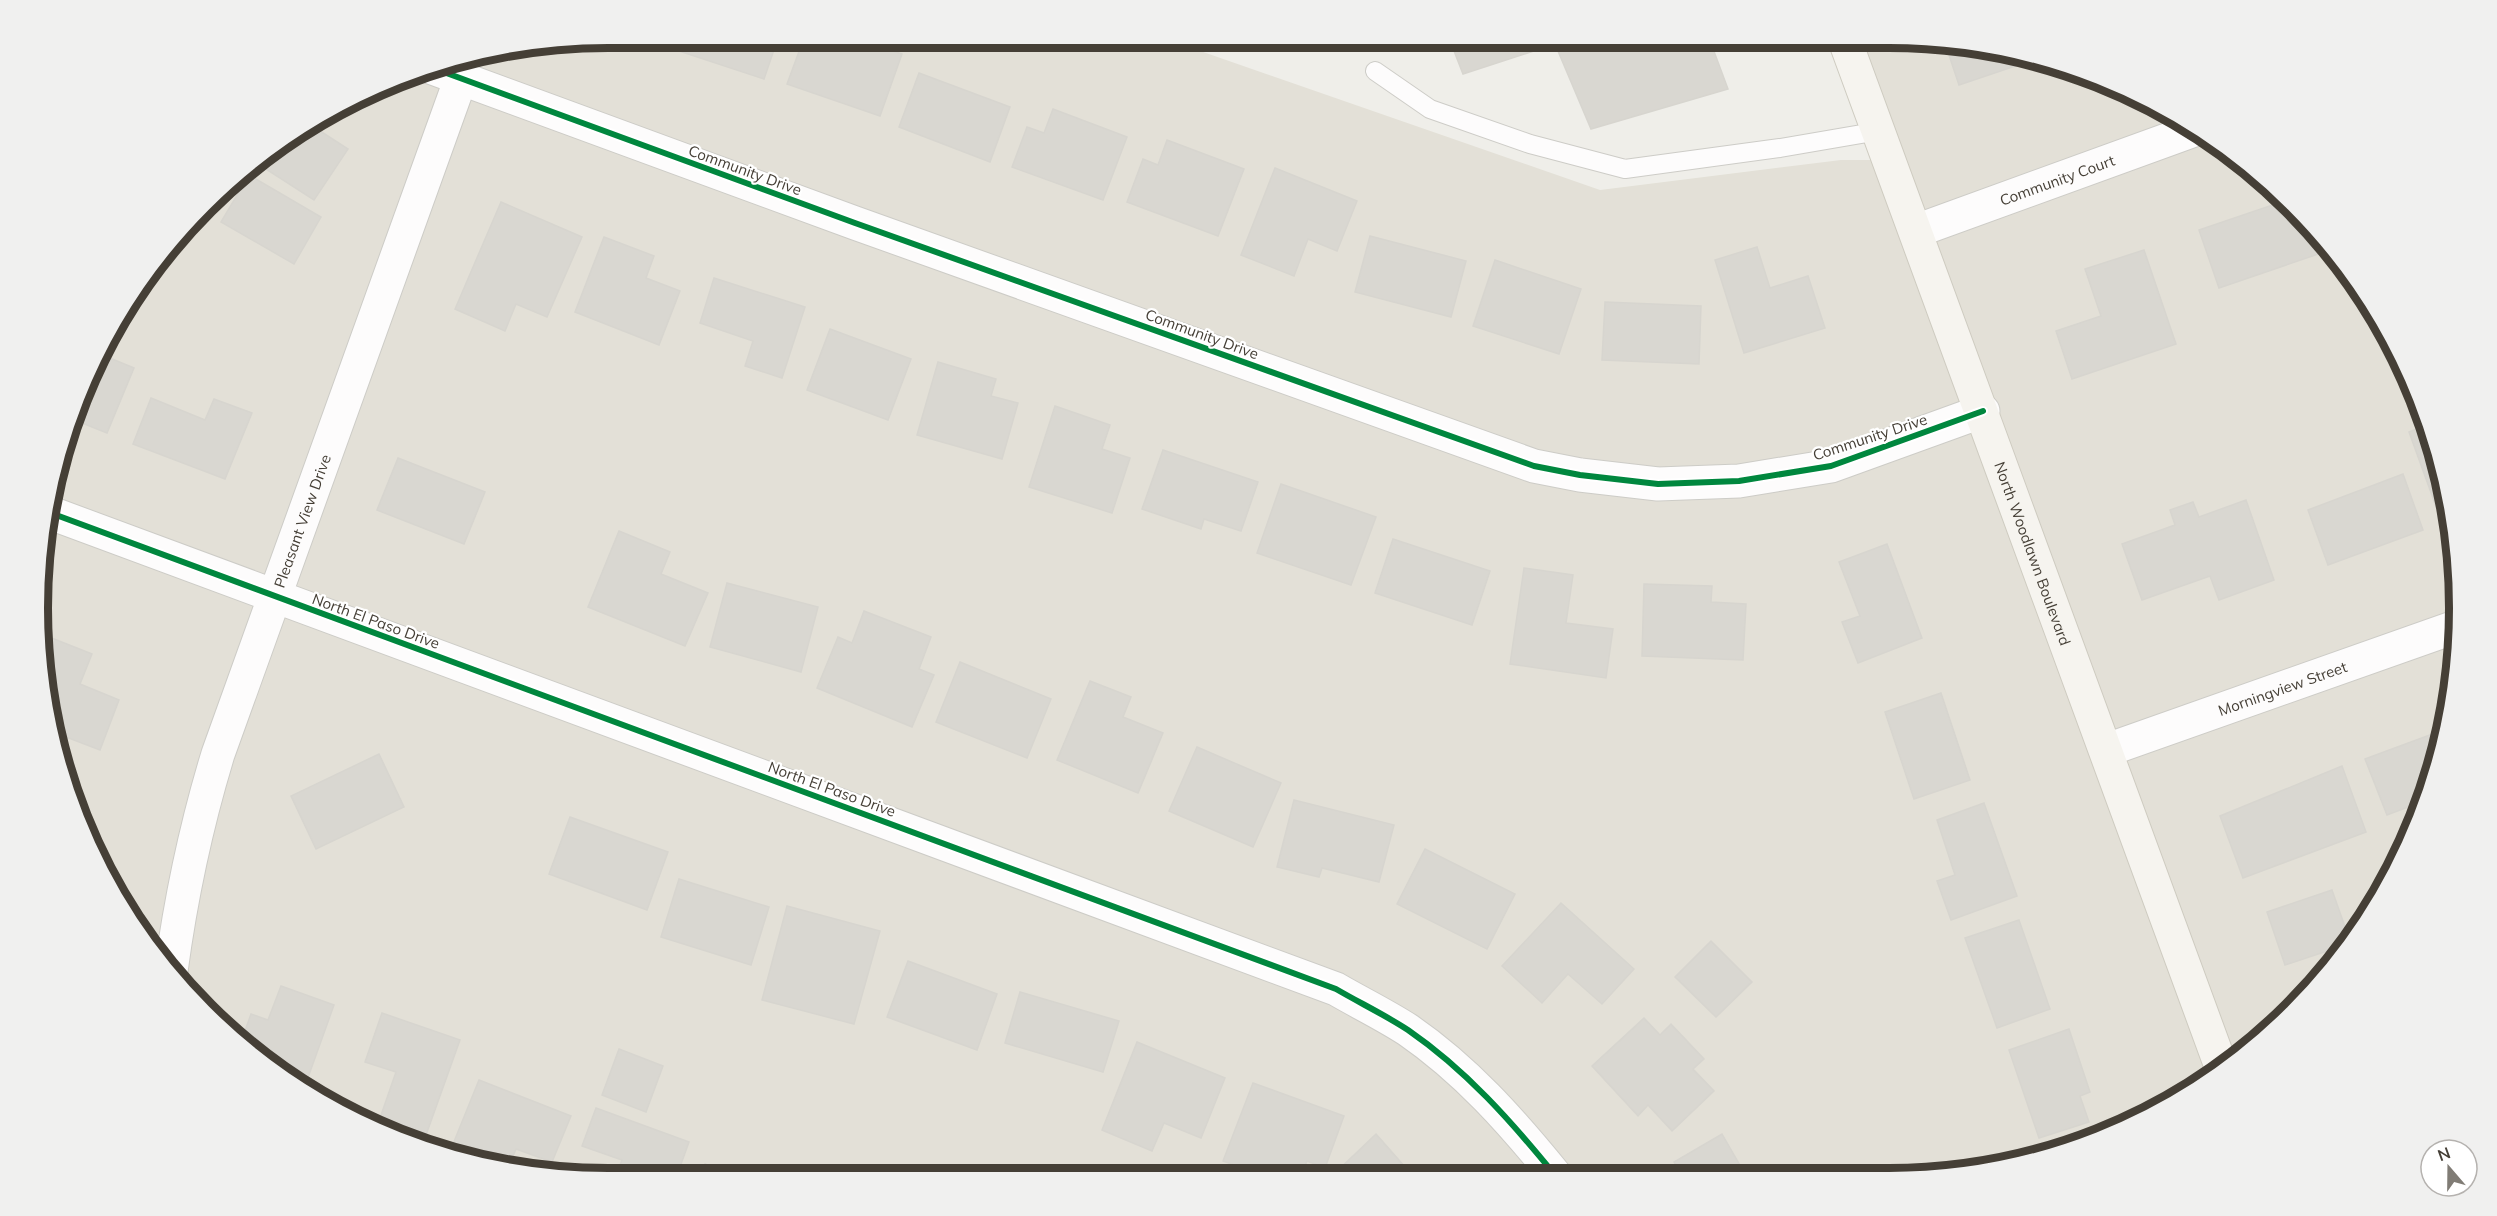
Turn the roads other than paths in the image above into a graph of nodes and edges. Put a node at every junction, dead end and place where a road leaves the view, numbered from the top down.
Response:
1 (1848, 48) edge
2 (1374, 71) dead end
3 (446, 72) edge
4 (461, 78) junction
5 (1879, 131) junction
6 (2186, 133) edge
7 (1916, 231) junction
8 (1983, 411) junction
9 (56, 515) edge
10 (275, 597) junction
11 (2448, 629) edge
12 (2108, 750) junction
13 (172, 959) edge
14 (2219, 1060) edge
15 (1549, 1168) edge

1 - 5 street, North Woodlawn Boulevard
2 - 5 lane
3 - 4 street, Community Drive
4 - 8 street, Community Drive
4 - 10 street, Pleasant View Drive
5 - 7 street, North Woodlawn Boulevard
6 - 7 street, Community Court
7 - 8 street, North Woodlawn Boulevard
8 - 12 street, North Woodlawn Boulevard
9 - 10 street, North El Paso Drive
10 - 13 street, Pleasant View Drive
10 - 15 street, North El Paso Drive
11 - 12 street, Morningview Street
12 - 14 street, North Woodlawn Boulevard

